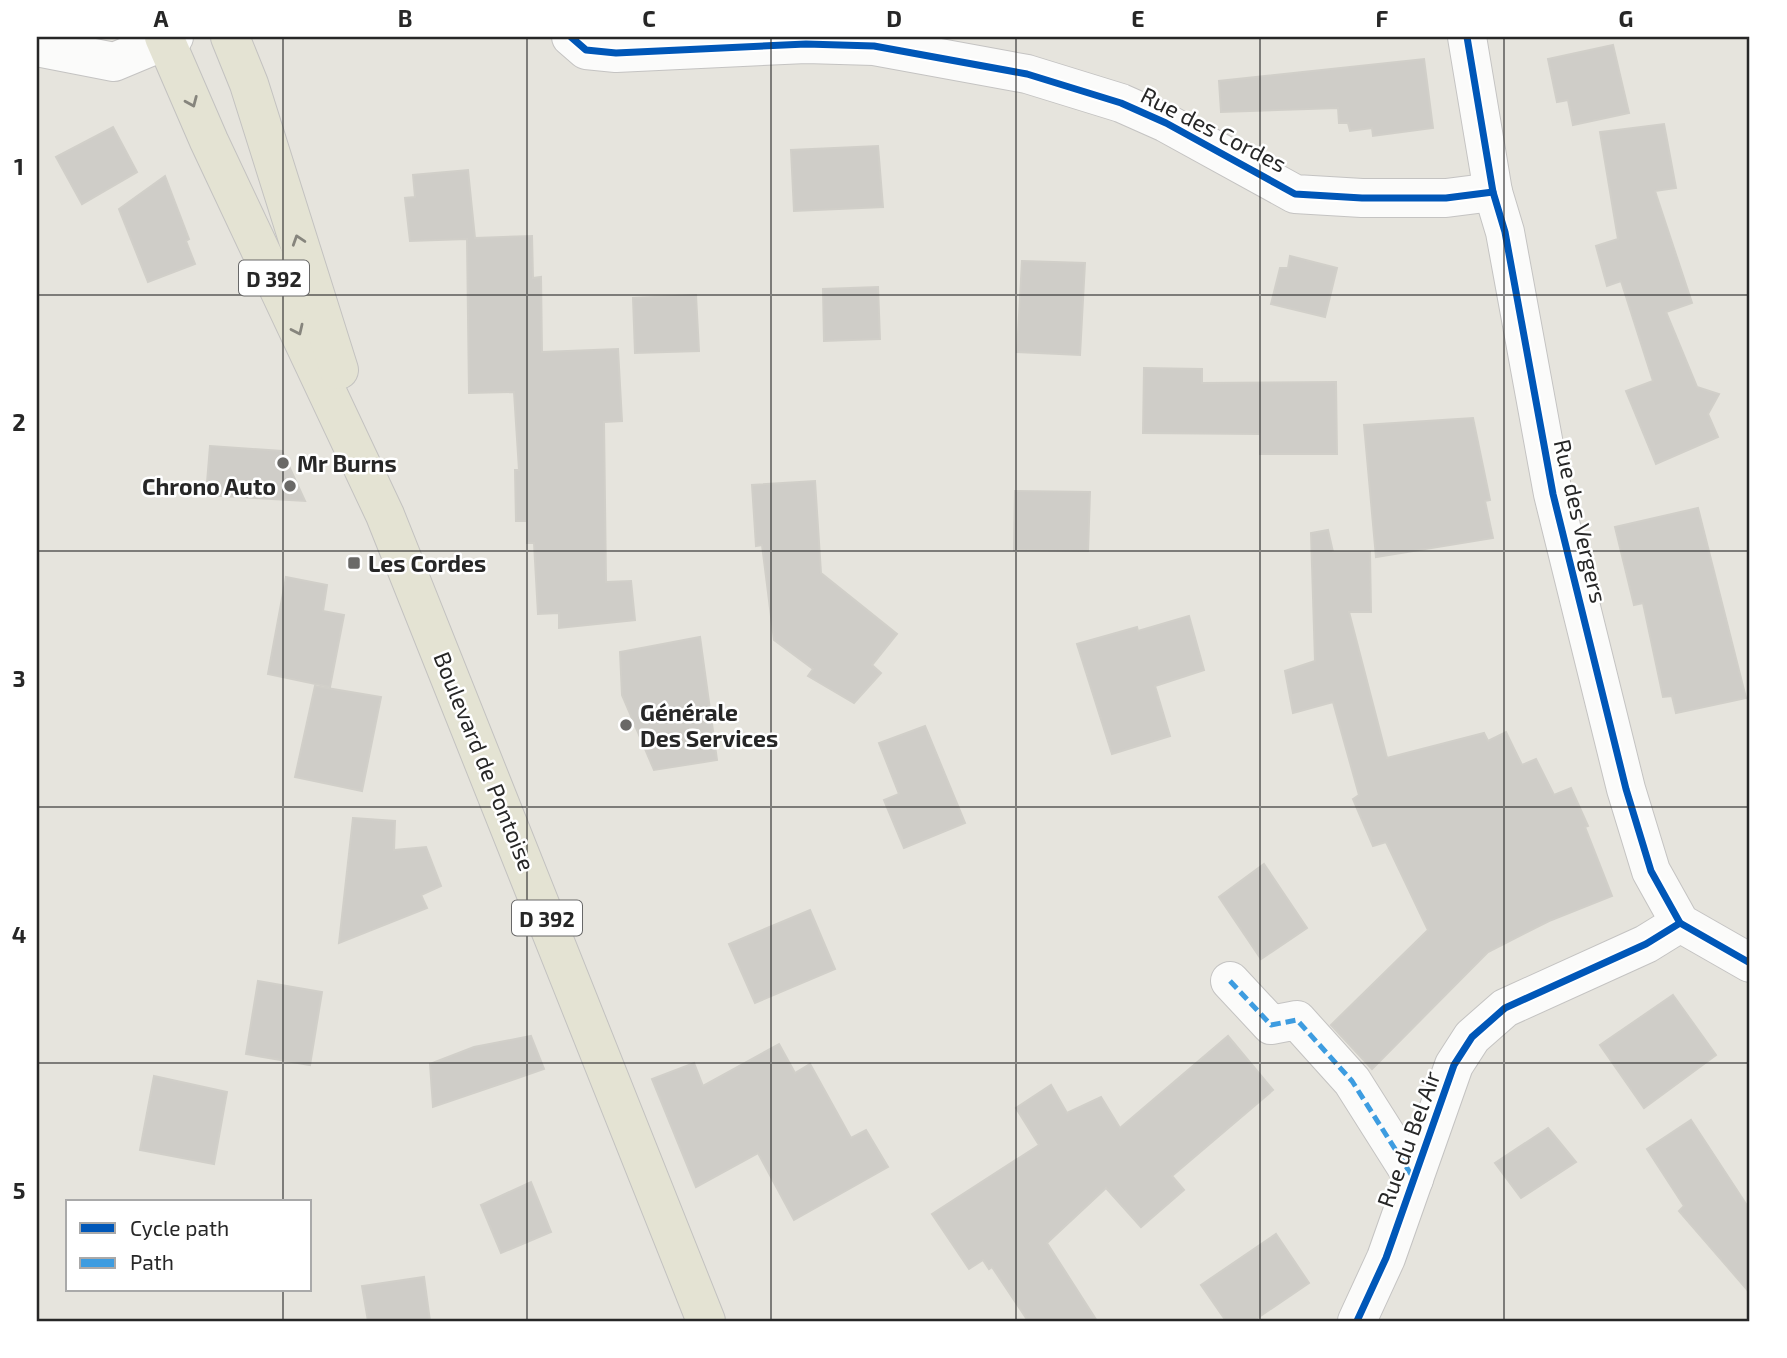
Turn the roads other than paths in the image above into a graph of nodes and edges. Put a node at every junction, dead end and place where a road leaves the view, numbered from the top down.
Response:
1 (230, 37) edge
2 (1467, 37) edge
3 (168, 38) edge
4 (578, 43) edge
5 (37, 47) edge
6 (1493, 192) junction
7 (385, 515) junction
8 (1680, 923) junction
9 (1750, 963) edge
10 (1230, 981) dead end
11 (1414, 1179) junction
12 (706, 1321) edge
13 (1357, 1321) edge

7 -> 1 main road, Boulevard de Pontoise / D 392
2 - 6 street, Rue des Vergers
3 - 5 street
3 -> 7 main road, Boulevard de Pontoise / D 392
4 - 6 street, Rue des Cordes
6 - 8 street, Rue des Vergers
7 - 12 main road, Boulevard de Pontoise / D 392
8 - 9 street
8 - 11 street, Rue du Bel Air
10 - 11 street
11 - 13 street, Rue du Bel Air

